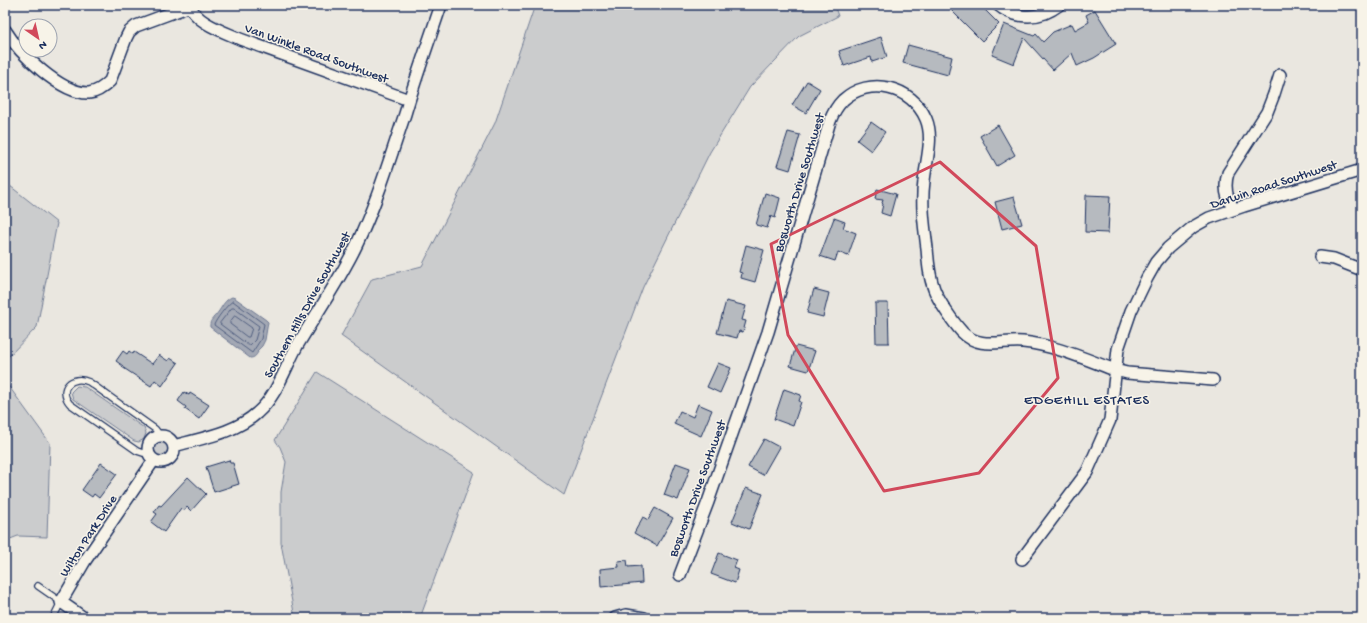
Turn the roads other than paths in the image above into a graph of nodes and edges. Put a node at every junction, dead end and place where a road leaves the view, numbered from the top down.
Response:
1 (190, 5) edge
2 (441, 5) edge
3 (998, 5) edge
4 (1059, 5) edge
5 (5, 30) edge
6 (1280, 75) dead end
7 (409, 100) junction
8 (1362, 170) edge
9 (1234, 209) junction
10 (1320, 257) dead end
11 (1362, 270) edge
12 (1115, 370) junction
13 (1213, 380) dead end
14 (159, 436) junction
15 (174, 446) junction
16 (151, 456) junction
17 (1022, 559) dead end
18 (680, 575) dead end
19 (38, 586) dead end
20 (61, 602) junction
21 (53, 618) edge
22 (84, 618) edge
23 (615, 618) edge
24 (644, 618) edge

1 - 5 street, Van Winkle Road Southwest
1 - 7 street, Van Winkle Road Southwest
2 - 7 street, Southern Hills Drive Southwest
3 - 4 street
6 - 9 street
7 - 15 street, Southern Hills Drive Southwest
8 - 9 street, Darwin Road Southwest
9 - 12 street, Darwin Road Southwest
10 - 11 street
12 - 13 street, Bosworth Drive Southwest
12 - 17 street, Darwin Road Southwest
12 - 18 street, Bosworth Drive Southwest
14 - 15 street
14 - 16 street
14 - 16 lane
15 - 16 street
16 - 20 street, Wilton Park Drive
19 - 20 lane
20 - 21 lane
20 - 22 street
23 - 24 street

